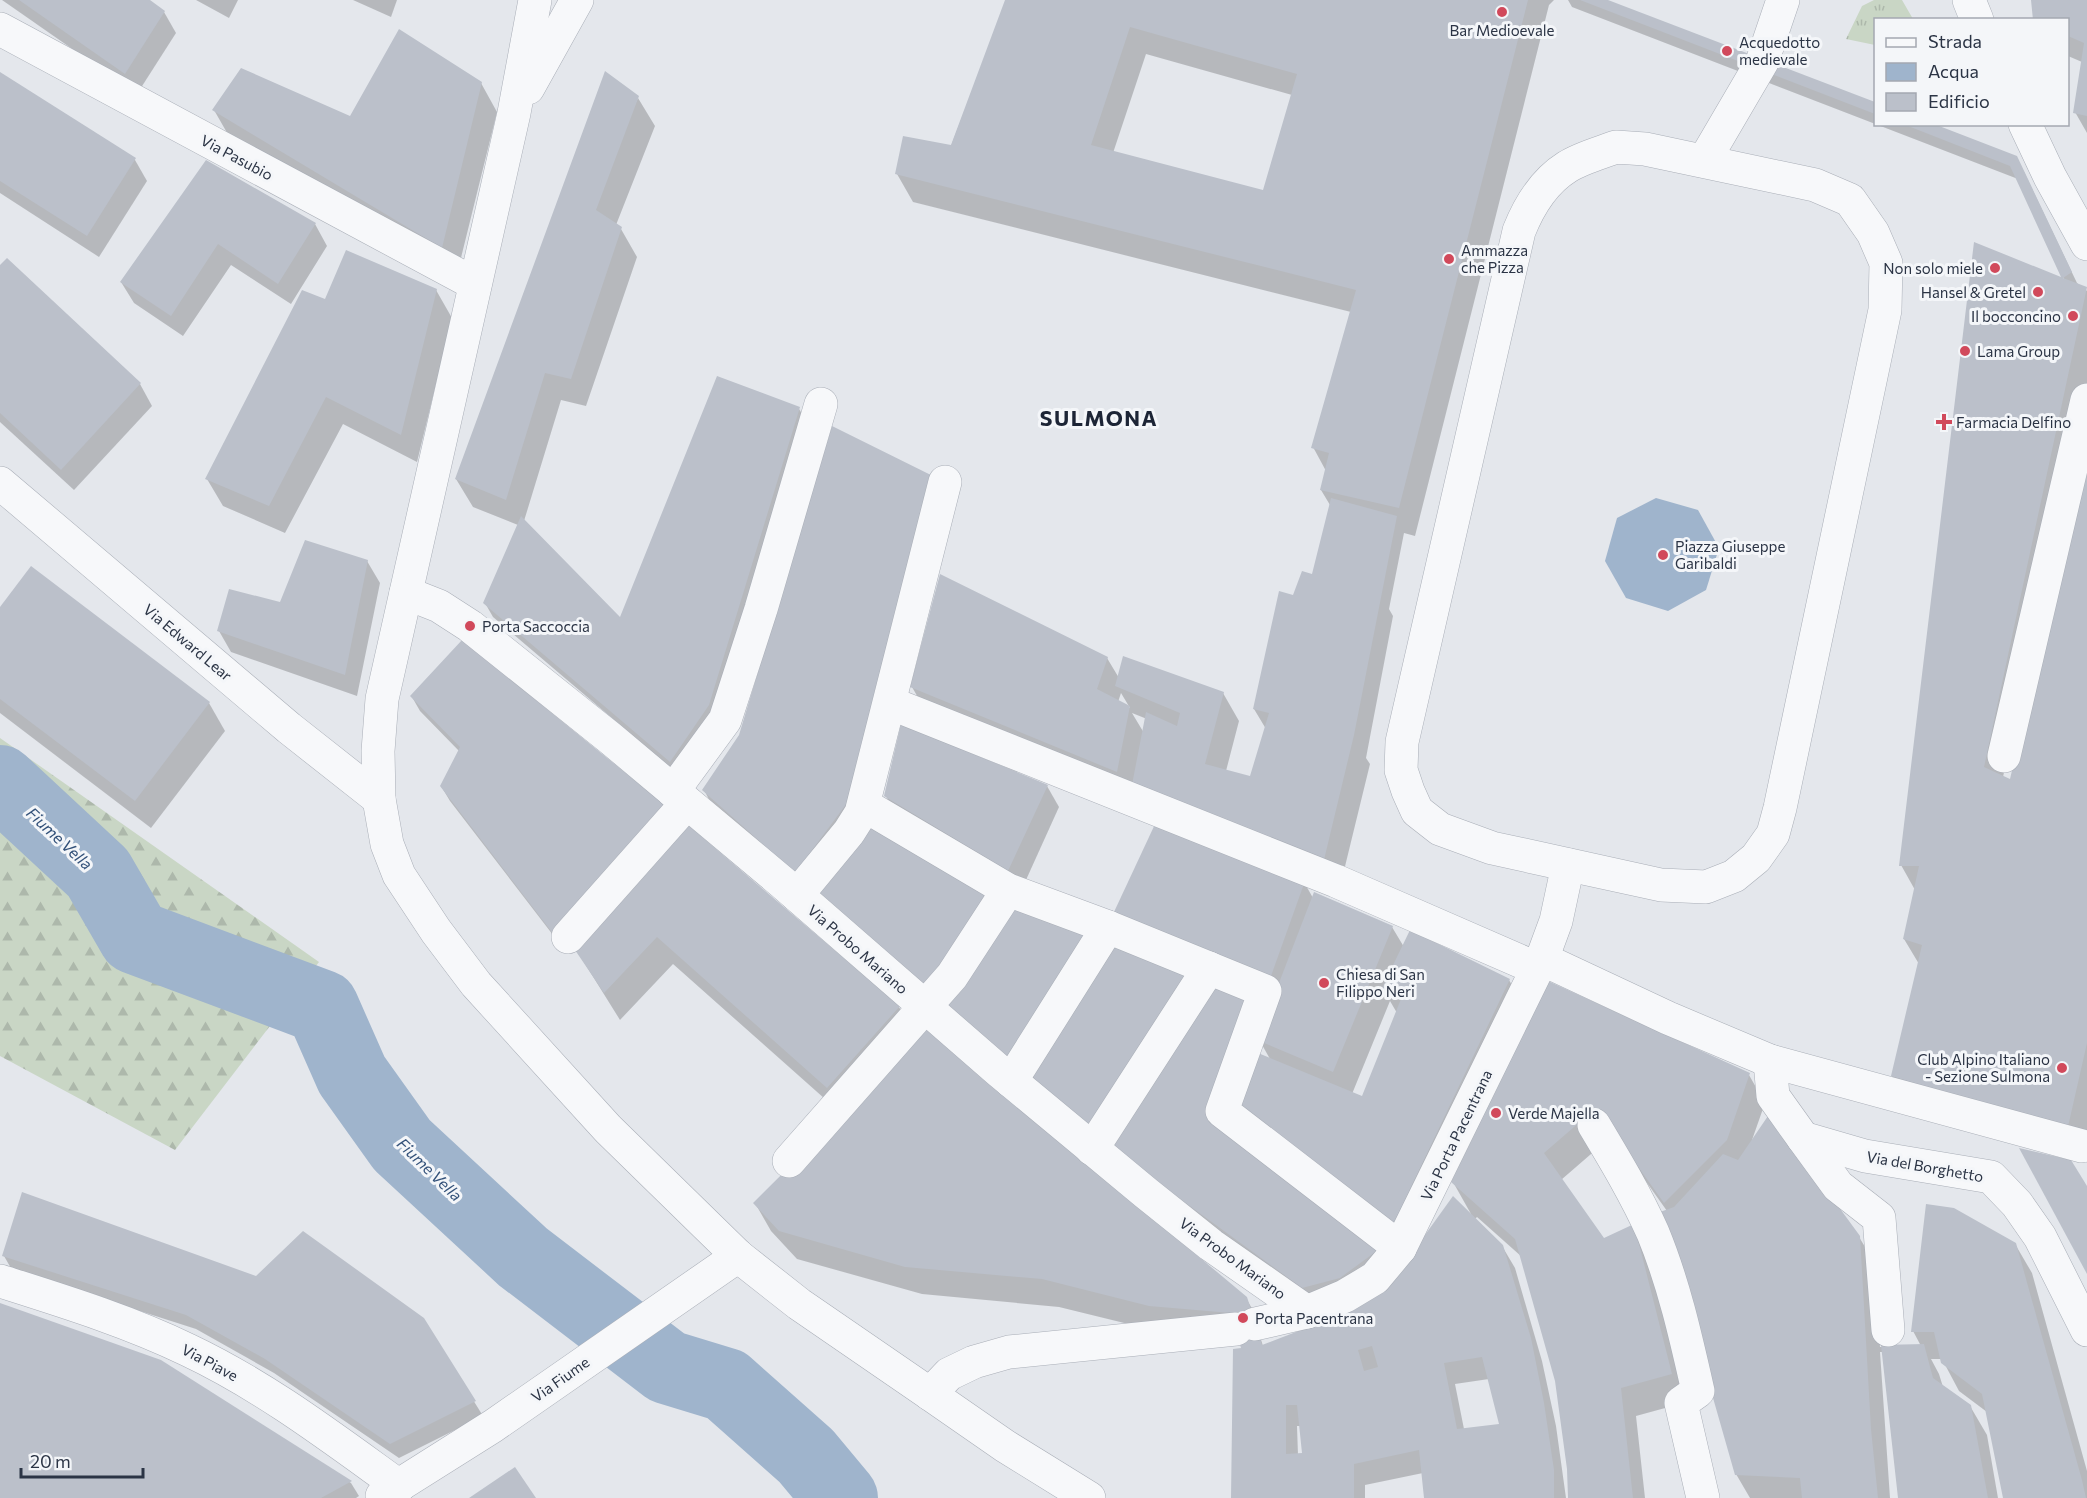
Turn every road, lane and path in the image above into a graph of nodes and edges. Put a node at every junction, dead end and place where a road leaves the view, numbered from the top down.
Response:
1 (535, 0) edge
2 (577, 0) edge
3 (1783, 0) edge
4 (1969, 0) edge
5 (1976, 18) edge
6 (0, 29) edge
7 (514, 113) junction
8 (2026, 126) edge
9 (1704, 161) junction
10 (2087, 244) edge
11 (475, 284) junction
12 (2087, 400) edge
13 (821, 404) dead end
14 (945, 482) dead end
15 (0, 483) edge
16 (406, 593) junction
17 (890, 703) junction
18 (2004, 756) dead end
19 (680, 797) junction
20 (379, 799) junction
21 (864, 805) junction
22 (1568, 865) junction
23 (1008, 890) junction
24 (797, 896) junction
25 (1108, 927) junction
26 (568, 938) dead end
27 (1540, 964) junction
28 (1209, 968) junction
29 (925, 1008) junction
30 (1770, 1061) junction
31 (1011, 1081) junction
32 (1594, 1125) dead end
33 (1803, 1138) junction
34 (2085, 1144) edge
35 (1092, 1149) junction
36 (789, 1161) dead end
37 (1400, 1248) junction
38 (738, 1256) junction
39 (0, 1281) edge
40 (1307, 1312) junction
41 (1888, 1330) dead end
42 (2087, 1330) edge
43 (930, 1395) junction
44 (389, 1492) edge
45 (1089, 1498) edge
46 (1703, 1498) edge

1 - 7 street
2 - 7 street
3 - 9 street
4 - 5 street
6 - 11 street, Via Pasubio
7 - 11 street
8 - 10 street
9 - 22 street
9 - 22 street
11 - 16 street
12 - 18 street
13 - 19 street
14 - 17 street
15 - 20 street, Via Edward Lear
16 - 19 street, Via Probo Mariano
16 - 20 street
17 - 21 street
17 - 27 street
19 - 24 street, Via Probo Mariano
19 - 26 street
20 - 38 street
21 - 23 street
21 - 24 street
22 - 27 street, Via Porta Pacentrana
23 - 25 street
23 - 29 street
24 - 29 street, Via Probo Mariano
25 - 28 street
25 - 31 street
27 - 30 street
27 - 37 street, Via Porta Pacentrana
28 - 35 street
28 - 37 street
29 - 31 street, Via Probo Mariano
29 - 36 street
30 - 33 street
30 - 34 street
31 - 35 street, Via Probo Mariano
32 - 46 street
33 - 41 street
33 - 42 street, Via del Borghetto
35 - 40 street, Via Probo Mariano
37 - 40 street, Via Porta Pacentrana
38 - 43 street
38 - 44 street, Via Fiume
39 - 44 street, Via Piave
40 - 43 street, Via Porta Pacentrana
43 - 45 street

